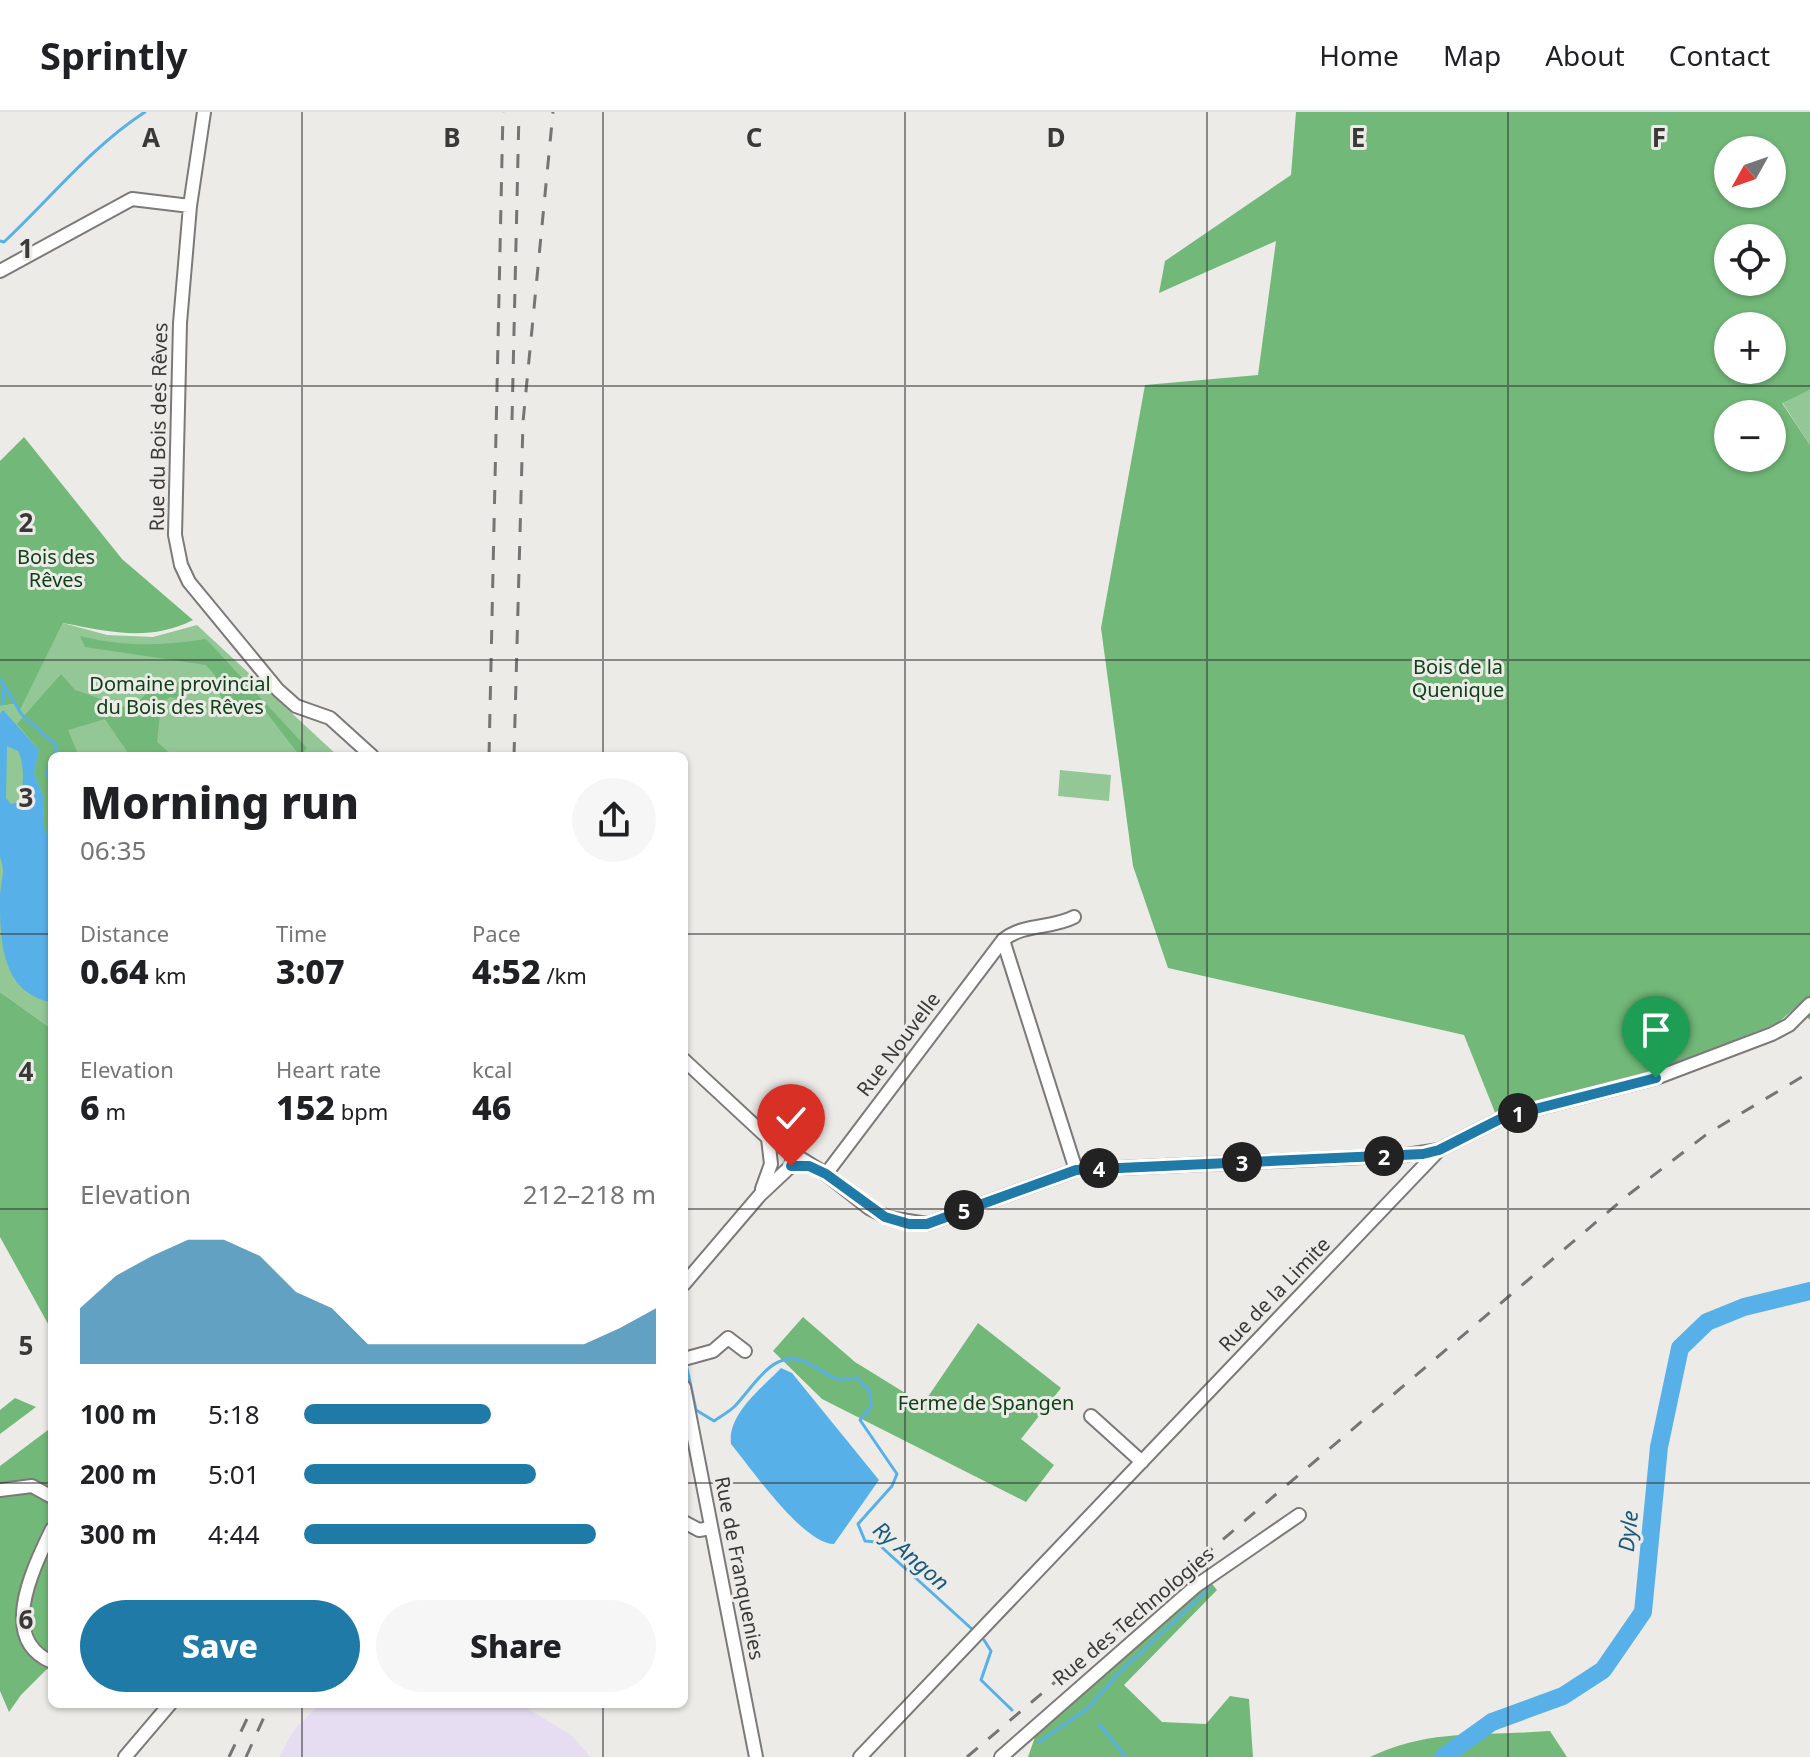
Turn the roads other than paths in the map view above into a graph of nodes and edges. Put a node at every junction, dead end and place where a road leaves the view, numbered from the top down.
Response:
1 (204, 112) edge
2 (190, 206) junction
3 (0, 271) edge
4 (368, 752) edge
5 (1074, 917) dead end
6 (1003, 940) junction
7 (1810, 1004) edge
8 (688, 1064) edge
9 (1439, 1150) junction
10 (774, 1155) junction
11 (1406, 1155) junction
12 (789, 1164) junction
13 (1076, 1170) junction
14 (1419, 1170) junction
15 (826, 1174) junction
16 (760, 1195) junction
17 (688, 1279) edge
18 (745, 1351) dead end
19 (688, 1358) edge
20 (688, 1409) edge
21 (1091, 1416) dead end
22 (1142, 1462) junction
23 (0, 1490) edge
24 (48, 1495) edge
25 (1299, 1515) dead end
26 (688, 1524) edge
27 (711, 1528) junction
28 (48, 1535) edge
29 (15, 1586) dead end
30 (16, 1646) dead end
31 (48, 1661) edge
32 (167, 1708) edge
33 (125, 1757) edge
34 (756, 1757) edge
35 (860, 1757) edge
36 (1001, 1757) edge

1 - 2 street, Rue du Bois des Rêves
2 - 3 street
2 - 4 street, Rue du Bois des Rêves
5 - 6 street
6 - 13 street
6 - 15 street, Rue Nouvelle
7 - 9 street, Rue de la Limite
8 - 10 street
9 - 11 street
9 - 14 street, Rue de la Limite
10 - 12 street
10 - 12 street
10 - 16 street
11 - 13 street
11 - 14 street
12 - 15 street
12 - 16 street
13 - 15 street
14 - 22 street, Rue de la Limite
16 - 17 street
18 - 19 street
20 - 27 street, Rue de Franquenies
21 - 22 street
22 - 35 street, Rue de la Limite
23 - 24 street
25 - 36 street, Rue des Technologies
26 - 27 street
27 - 34 street, Rue de Franquenies
28 - 29 street
30 - 31 street
32 - 33 street

